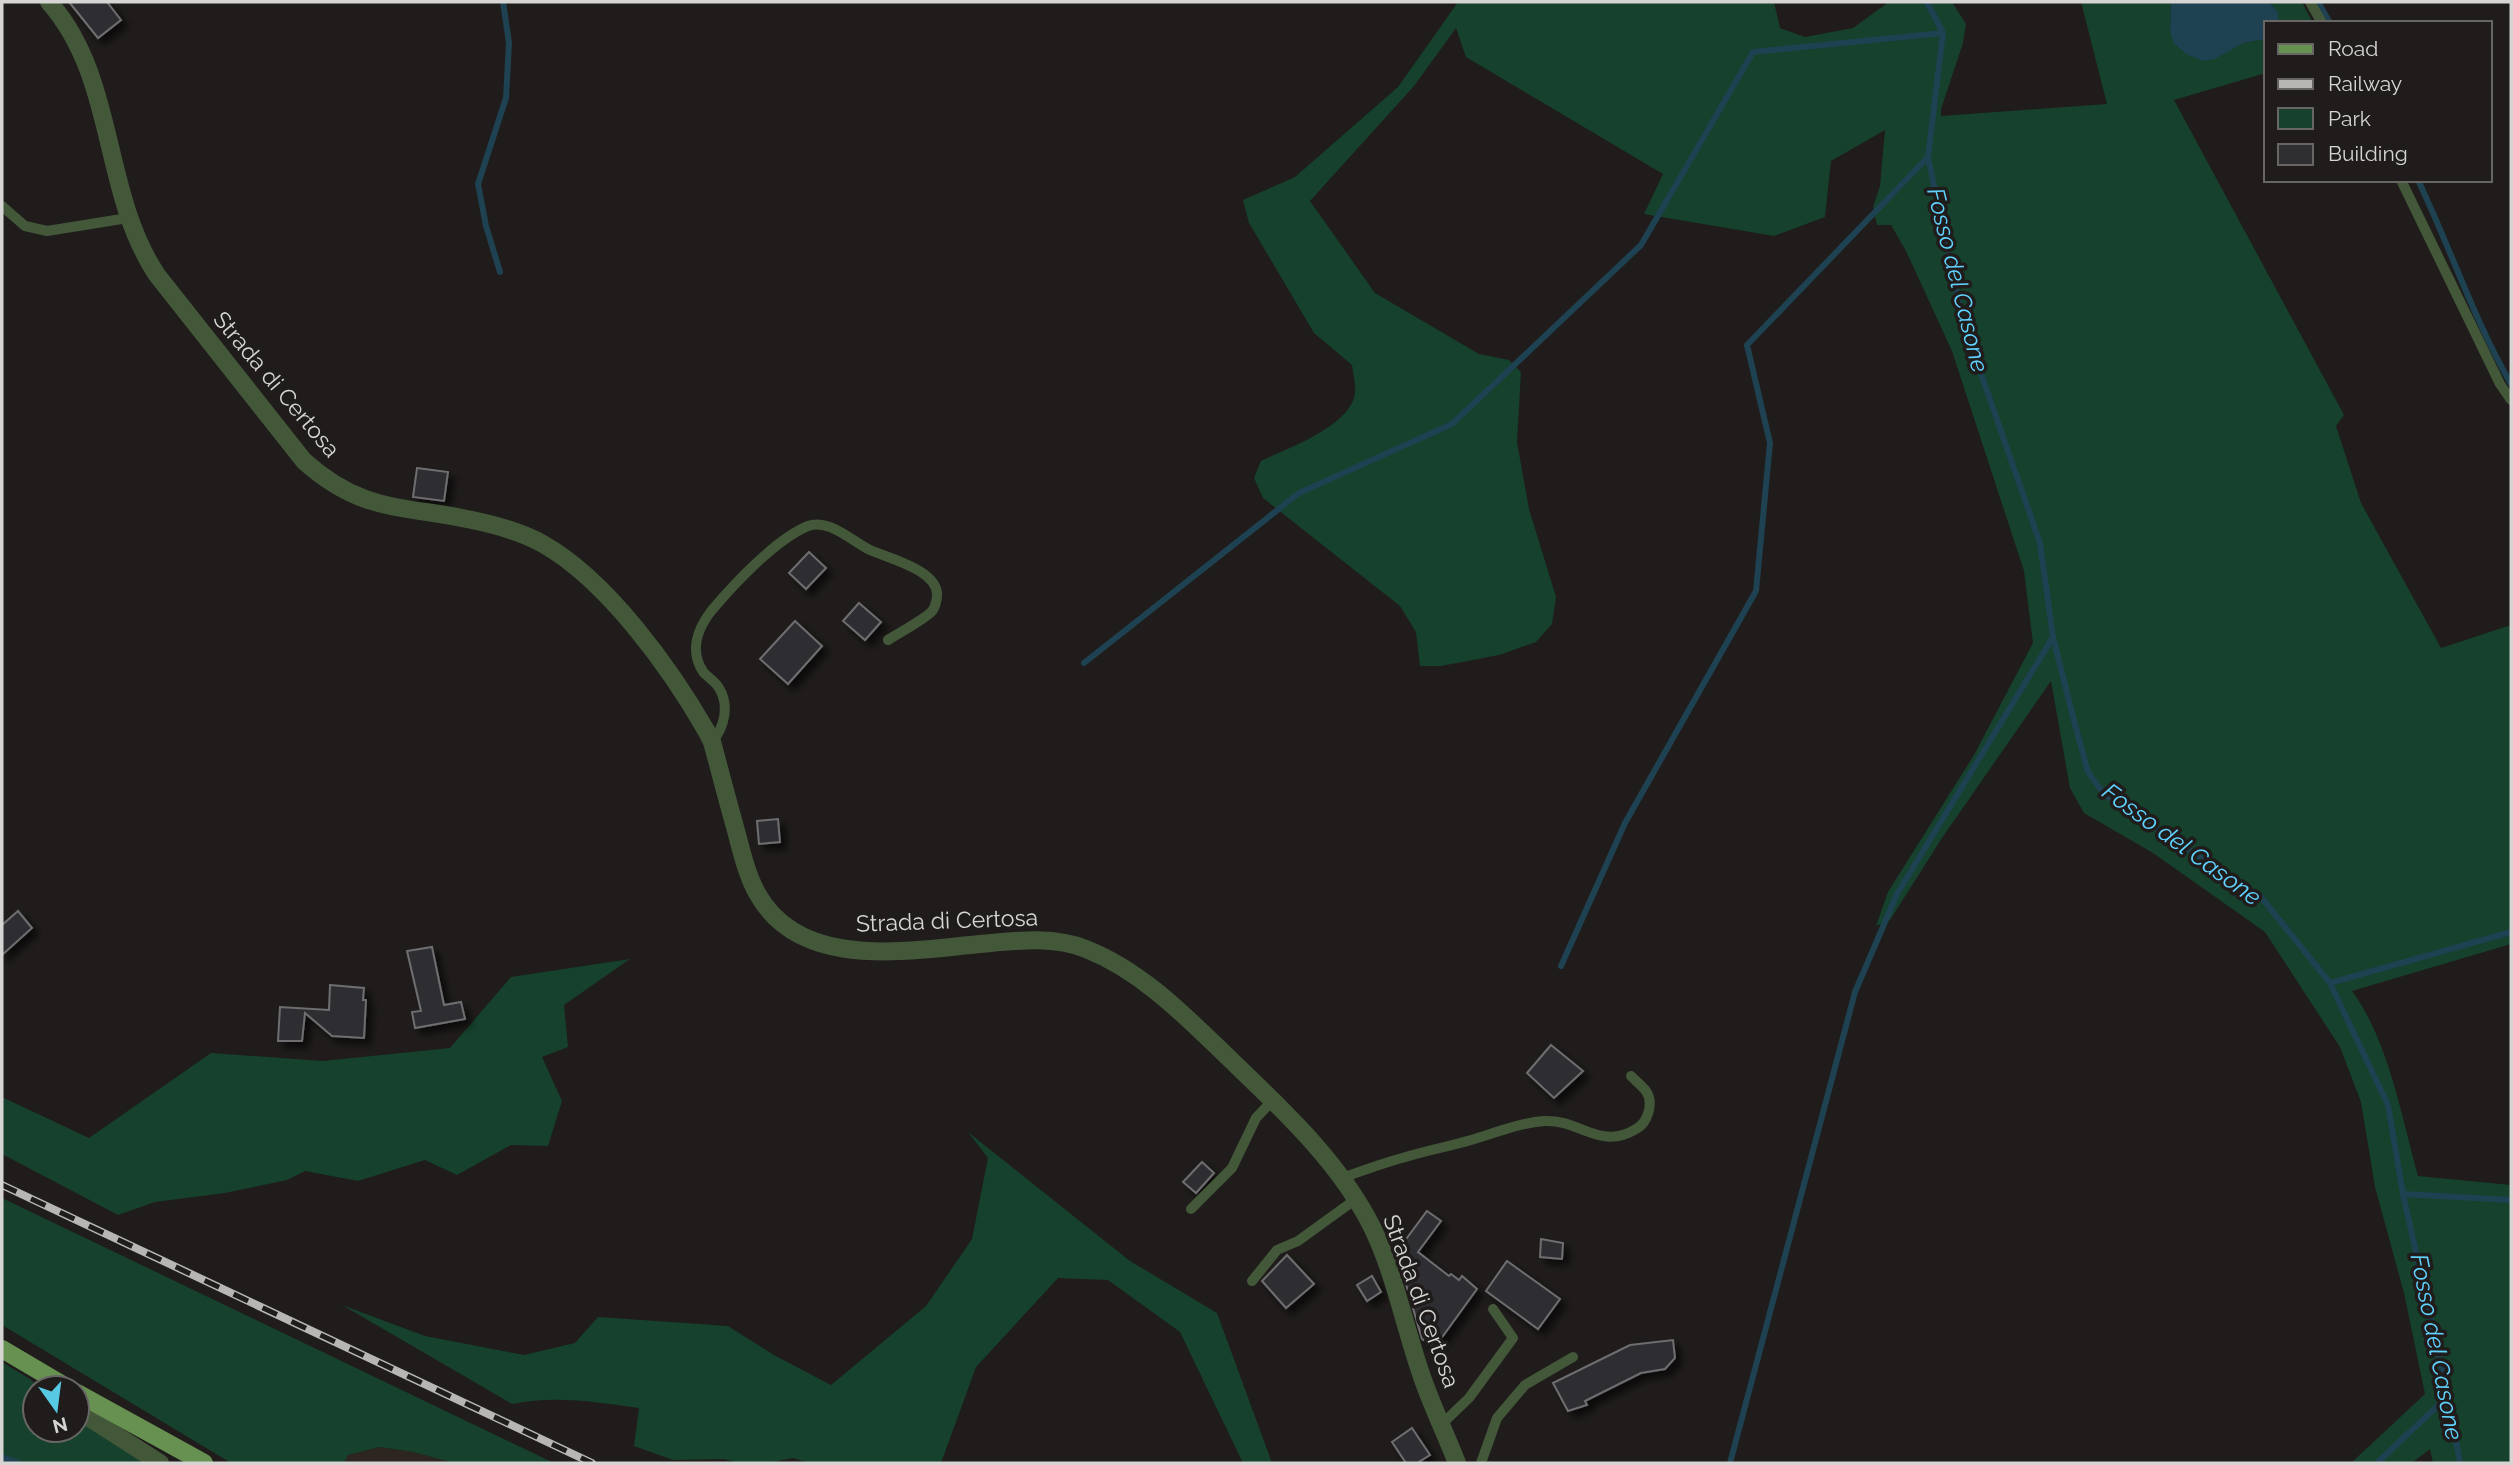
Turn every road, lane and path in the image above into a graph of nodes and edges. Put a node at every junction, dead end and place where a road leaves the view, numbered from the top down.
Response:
1 (49, 2) edge
2 (2310, 2) edge
3 (2321, 21) edge
4 (2402, 182) edge
5 (2, 206) edge
6 (128, 218) junction
7 (2511, 400) edge
8 (888, 640) dead end
9 (712, 742) junction
10 (1631, 1076) dead end
11 (1273, 1100) junction
12 (1342, 1178) junction
13 (1356, 1199) junction
14 (1191, 1209) dead end
15 (1252, 1280) dead end
16 (1493, 1309) dead end
17 (2, 1349) edge
18 (1573, 1357) dead end
19 (38, 1370) junction
20 (41, 1374) edge
21 (45, 1374) edge
22 (91, 1401) edge
23 (91, 1419) edge
24 (126, 1422) junction
25 (1442, 1424) junction
26 (160, 1463) edge
27 (180, 1463) edge
28 (204, 1463) edge
29 (1457, 1463) edge
30 (1481, 1463) edge

1 - 6 street, Strada di Certosa
2 - 3 lane
4 - 7 lane
5 - 6 lane
6 - 9 street, Strada di Certosa
8 - 9 lane
9 - 11 street, Strada di Certosa
10 - 12 lane
11 - 12 street, Strada di Certosa
11 - 14 lane
12 - 13 street, Strada di Certosa
13 - 15 lane
13 - 25 street, Strada di Certosa
16 - 25 lane
17 - 19 main road
18 - 30 lane
19 - 20 street
19 - 21 main road
22 - 24 main road
23 - 26 street
24 - 27 main road
24 - 28 main road
25 - 29 street, Strada di Certosa

